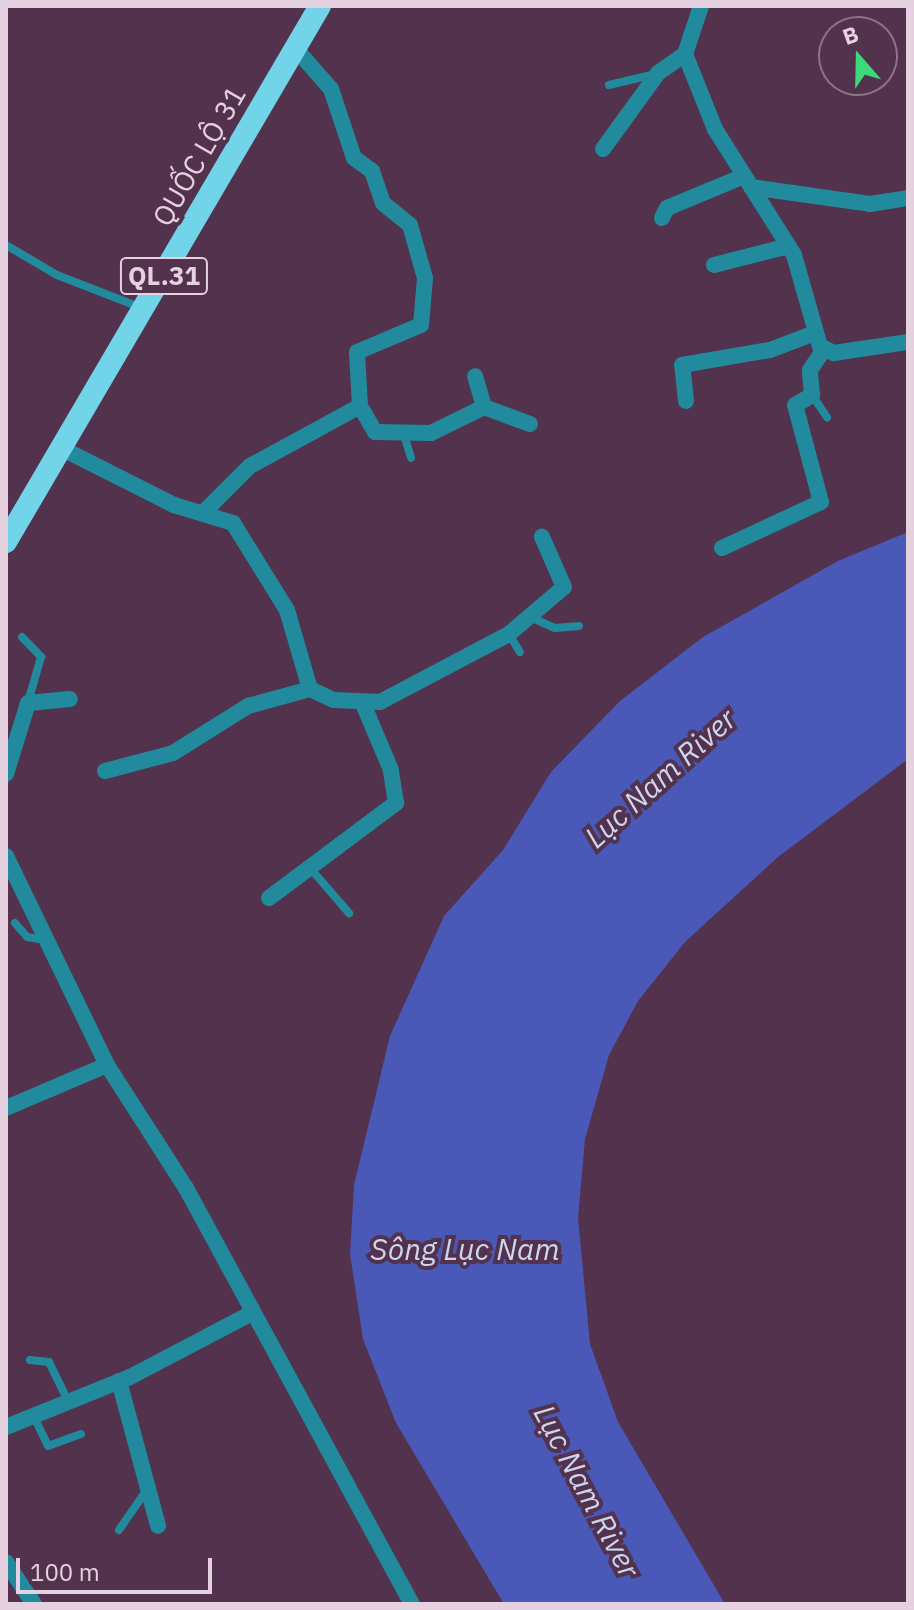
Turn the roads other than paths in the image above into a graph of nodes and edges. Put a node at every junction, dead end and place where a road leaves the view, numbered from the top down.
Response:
1 (701, 6) edge
2 (319, 8) edge
3 (296, 49) junction
4 (685, 54) junction
5 (658, 73) junction
6 (609, 85) dead end
7 (603, 149) dead end
8 (747, 181) junction
9 (908, 198) edge
10 (662, 218) dead end
11 (6, 245) edge
12 (789, 246) junction
13 (714, 265) dead end
14 (144, 309) junction
15 (815, 333) junction
16 (908, 342) edge
17 (824, 349) junction
18 (475, 376) dead end
19 (812, 395) junction
20 (686, 401) dead end
21 (360, 406) junction
22 (484, 407) junction
23 (827, 417) dead end
24 (530, 424) dead end
25 (404, 435) junction
26 (61, 448) junction
27 (411, 458) dead end
28 (206, 510) junction
29 (542, 537) dead end
30 (6, 542) edge
31 (722, 548) dead end
32 (530, 617) junction
33 (579, 626) dead end
34 (509, 634) junction
35 (22, 637) dead end
36 (520, 652) dead end
37 (310, 689) junction
38 (70, 699) dead end
39 (28, 703) junction
40 (364, 706) junction
41 (105, 771) dead end
42 (6, 774) edge
43 (7, 862) edge
44 (310, 867) junction
45 (269, 898) dead end
46 (349, 913) dead end
47 (15, 923) dead end
48 (46, 940) junction
49 (107, 1065) junction
50 (6, 1108) edge
51 (252, 1313) junction
52 (30, 1360) dead end
53 (119, 1381) junction
54 (68, 1401) junction
55 (33, 1416) junction
56 (6, 1427) edge
57 (81, 1434) dead end
58 (149, 1487) junction
59 (158, 1526) dead end
60 (119, 1530) dead end
61 (6, 1562) edge
62 (34, 1604) edge
63 (412, 1604) edge

1 - 4 street
2 - 3 highway, QUỐC LỘ 31 / QL.31
3 - 14 highway, QUỐC LỘ 31 / QL.31
3 - 21 street
4 - 5 street
4 - 8 street
5 - 6 lane
5 - 7 street
8 - 9 street
8 - 10 street
8 - 12 street
11 - 14 lane
12 - 13 street
12 - 15 street
14 - 26 highway, QUỐC LỘ 31 / QL.31
15 - 17 street
15 - 20 street
16 - 17 street
17 - 19 street
18 - 22 street
19 - 23 lane
19 - 31 street
21 - 25 street
21 - 28 street
22 - 24 street
22 - 25 street
25 - 27 lane
26 - 28 street
26 - 30 highway, QUỐC LỘ 31 / QL.31
28 - 37 street
29 - 32 street
32 - 33 lane
32 - 34 street
34 - 36 lane
34 - 40 street
35 - 39 lane
37 - 40 street
37 - 41 street
38 - 39 street
39 - 42 street
40 - 44 street
43 - 48 street
44 - 45 street
44 - 46 lane
47 - 48 lane
48 - 49 street
49 - 50 street
49 - 51 street
51 - 53 street
51 - 63 street
52 - 54 lane
53 - 54 street
53 - 58 street
54 - 55 street
55 - 56 street
55 - 57 lane
58 - 59 street
58 - 60 lane
61 - 62 street

